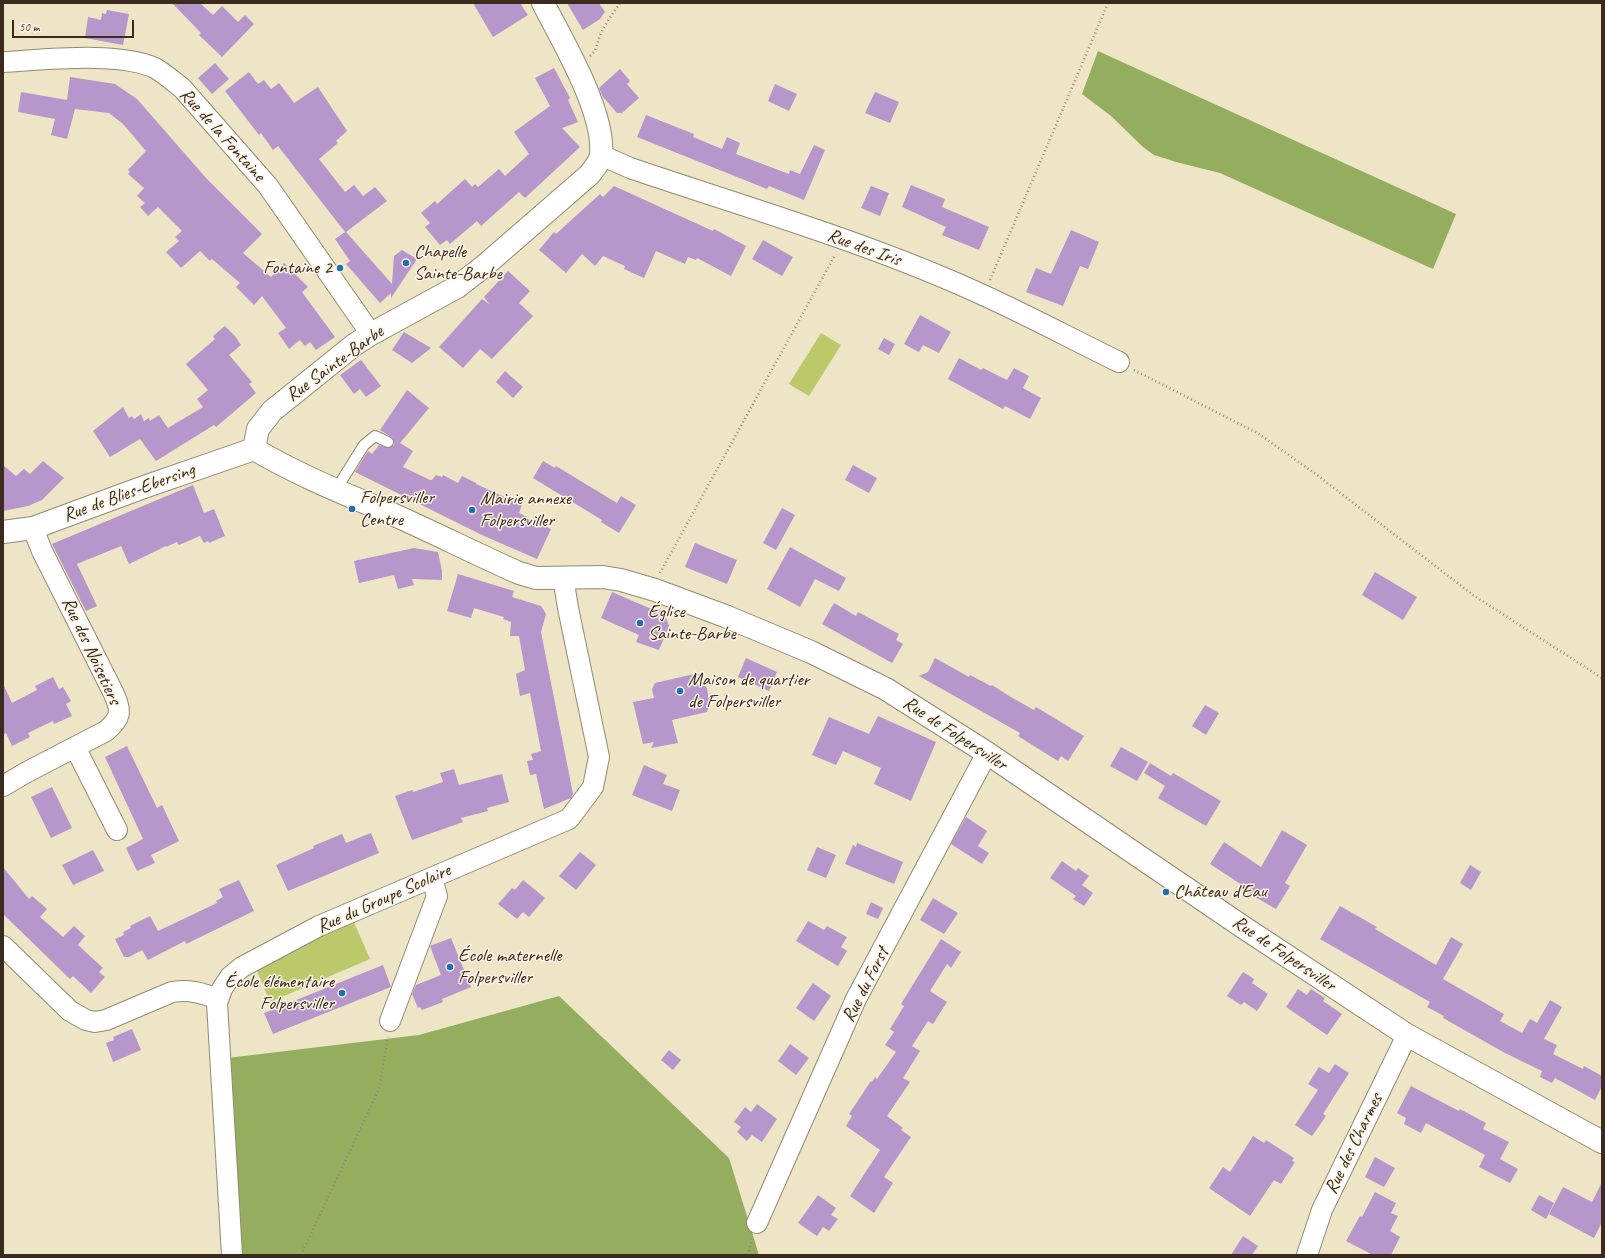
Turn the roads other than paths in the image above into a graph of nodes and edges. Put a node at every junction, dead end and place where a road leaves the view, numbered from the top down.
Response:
1 (543, 3) edge
2 (3, 62) edge
3 (601, 155) junction
4 (371, 334) junction
5 (1119, 362) road end
6 (388, 442) dead end
7 (254, 449) junction
8 (336, 491) junction
9 (33, 528) junction
10 (3, 532) edge
11 (563, 577) junction
12 (75, 747) junction
13 (987, 753) junction
14 (3, 786) edge
15 (117, 830) dead end
16 (432, 878) junction
17 (3, 946) edge
18 (218, 999) junction
19 (390, 1021) road end
20 (1407, 1035) junction
21 (1602, 1142) edge
22 (757, 1223) dead end
23 (232, 1255) edge
24 (1307, 1255) edge

1 - 3 street
2 - 4 street, Rue de la Fontaine
3 - 4 street, Rue Sainte-Barbe
3 - 5 street, Rue des Iris
4 - 7 street, Rue Sainte-Barbe
6 - 8 lane
7 - 8 street, Rue de Folpersviller
7 - 9 street, Rue de Blies-Ebersing
8 - 11 street, Rue de Folpersviller
9 - 10 street, Rue de Blies-Ebersing
9 - 12 street, Rue des Noisetiers
11 - 13 street, Rue de Folpersviller
11 - 16 street, Rue du Groupe Scolaire
12 - 14 street, Rue des Noisetiers
12 - 15 street
13 - 20 street, Rue de Folpersviller
13 - 22 street, Rue du Forst
16 - 18 street, Rue du Groupe Scolaire
16 - 19 street
17 - 18 street
18 - 23 street, Rue du Groupe Scolaire
20 - 21 street, Rue de Folpersviller
20 - 24 street, Rue des Charmes

